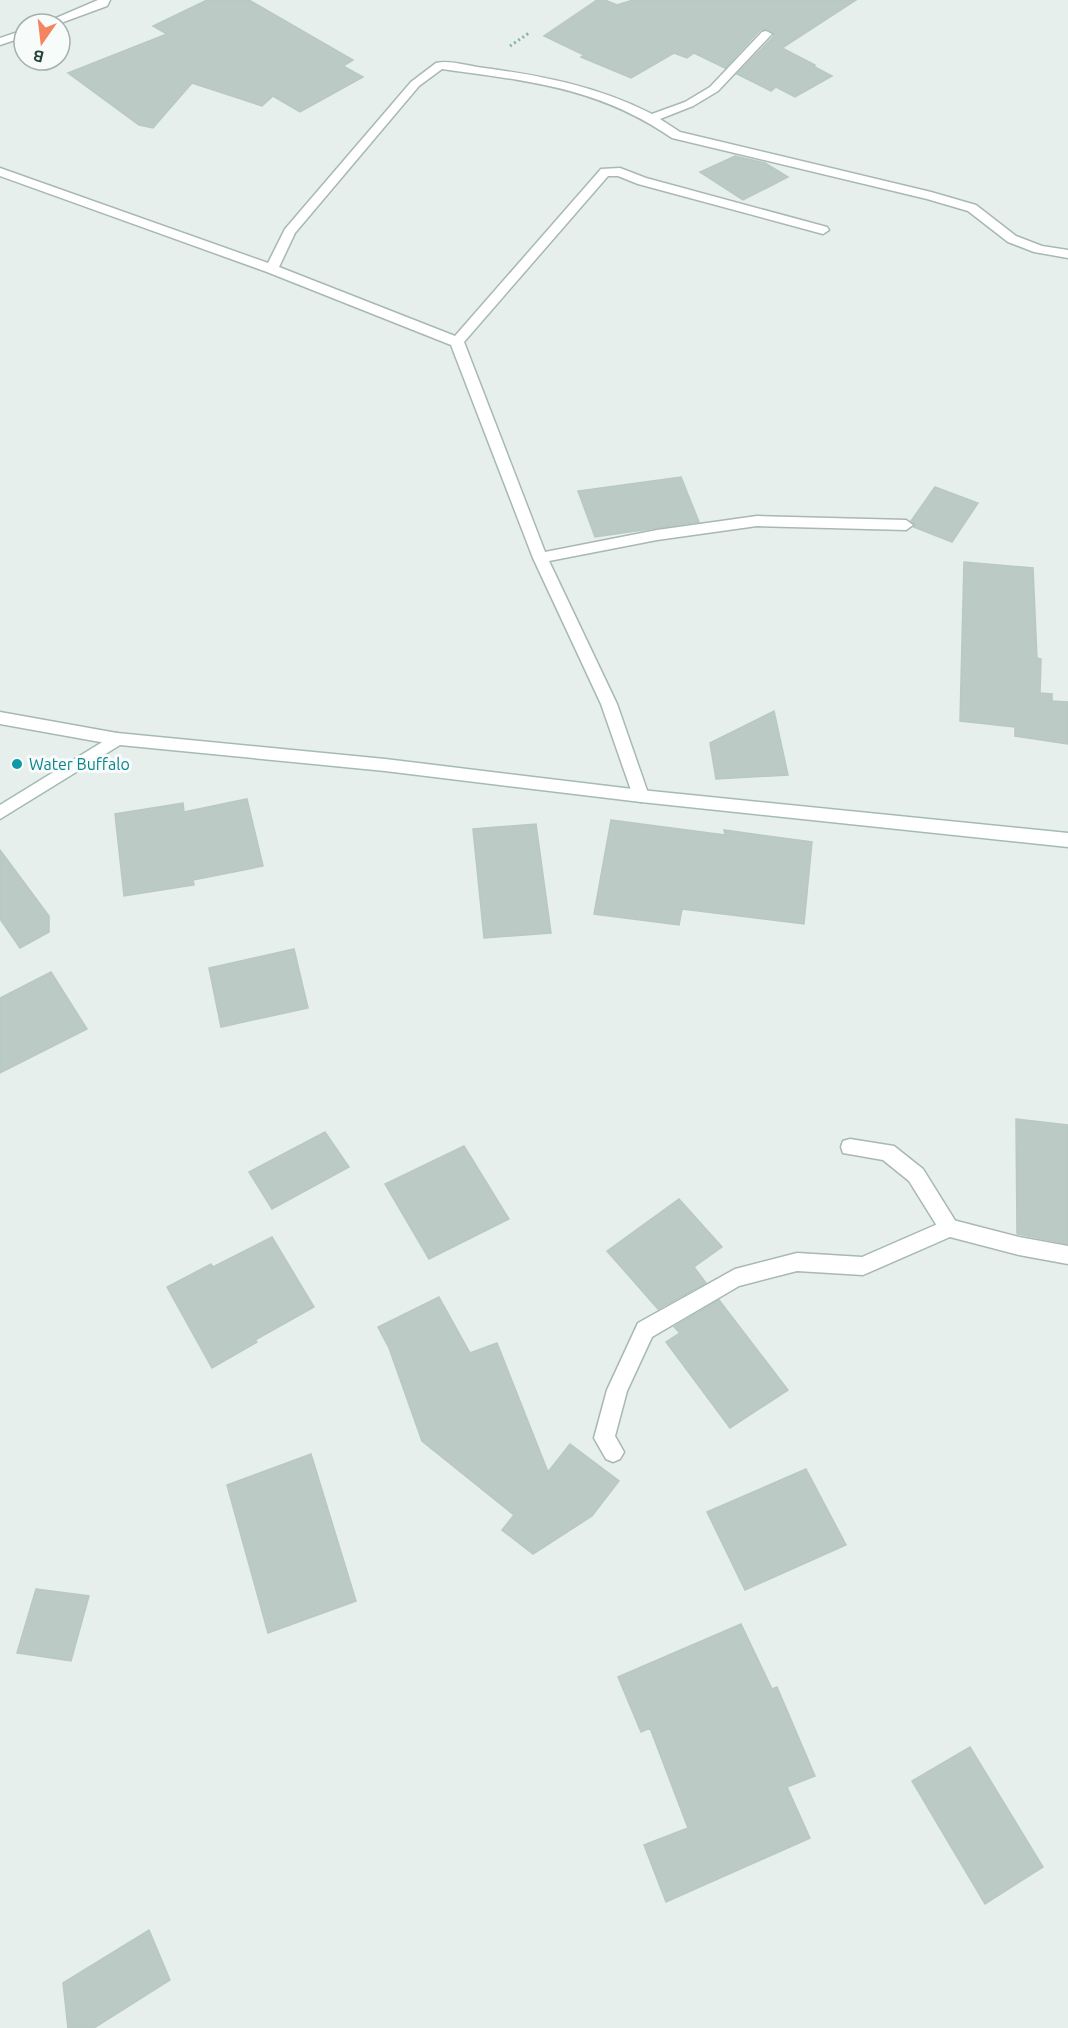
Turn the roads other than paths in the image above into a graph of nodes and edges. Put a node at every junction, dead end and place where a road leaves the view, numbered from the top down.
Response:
1 (104, 0) edge
2 (72, 15) edge
3 (766, 34) dead end
4 (654, 117) junction
5 (0, 172) edge
6 (823, 230) dead end
7 (1068, 254) edge
8 (272, 269) junction
9 (457, 342) junction
10 (906, 525) dead end
11 (540, 558) junction
12 (0, 718) edge
13 (117, 740) junction
14 (641, 796) junction
15 (0, 813) edge
16 (1068, 840) edge
17 (850, 1147) dead end
18 (949, 1228) junction
19 (1068, 1255) edge
20 (613, 1452) dead end

1 - 2 street
3 - 4 street
4 - 7 street
4 - 8 street
5 - 8 street
6 - 9 street
8 - 9 street
9 - 11 street
10 - 11 street
11 - 14 street
12 - 13 street
13 - 14 street
13 - 15 street
14 - 16 street
17 - 18 street
18 - 19 street
18 - 20 street

